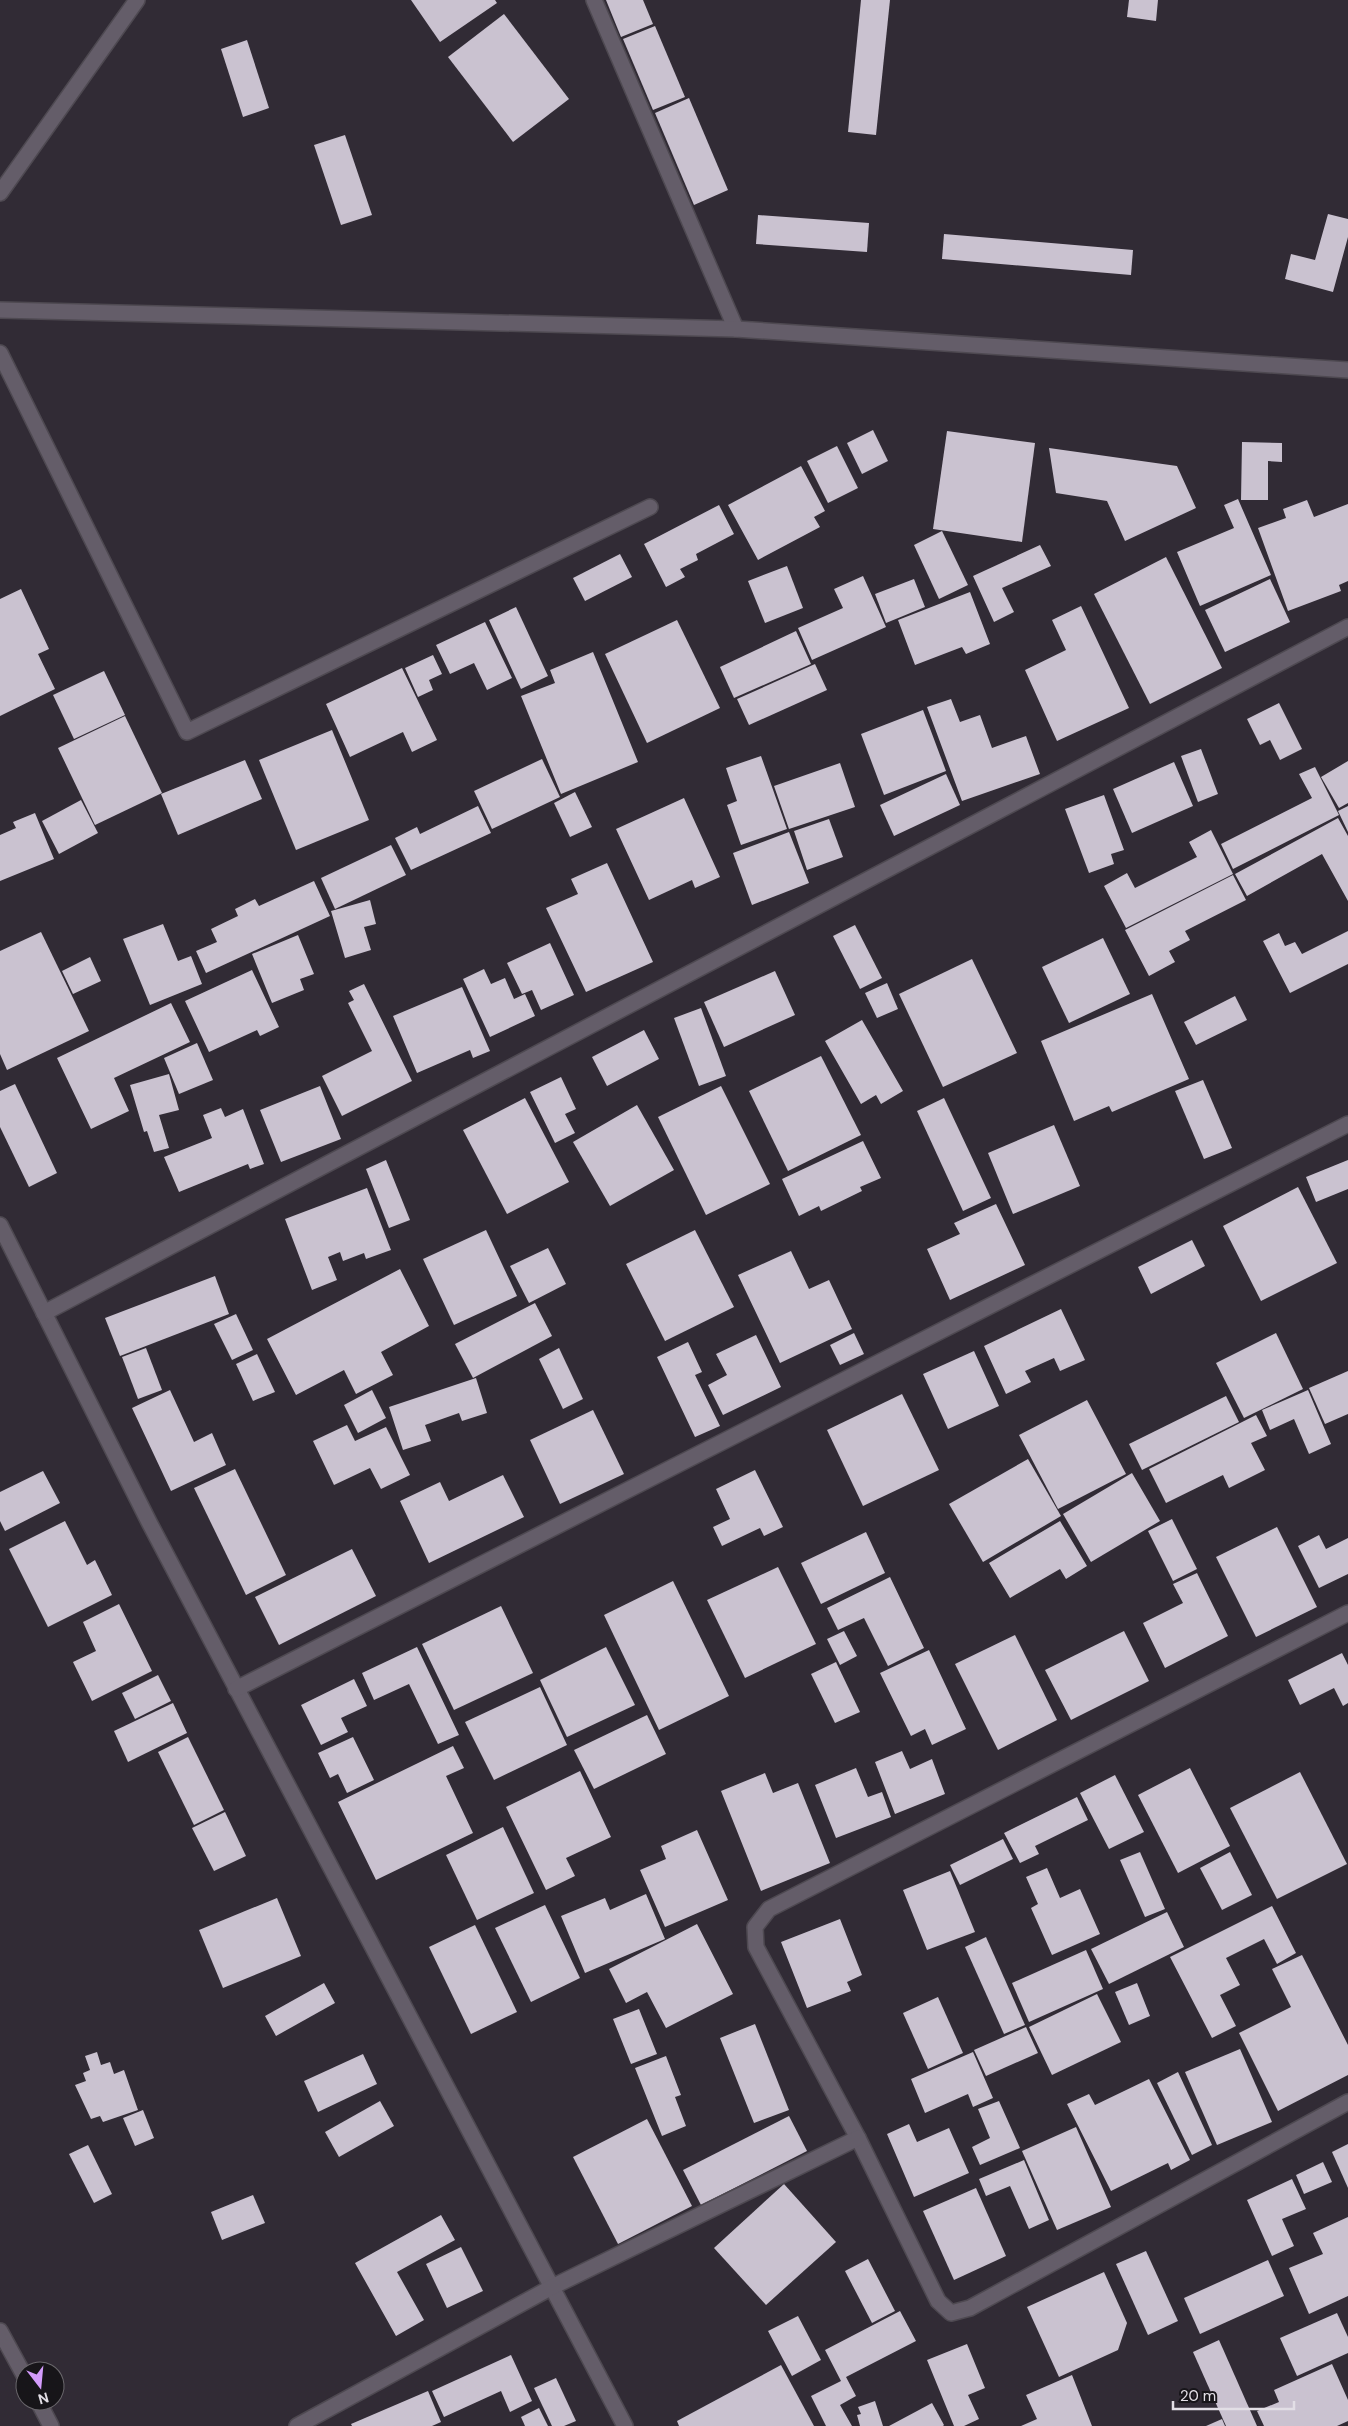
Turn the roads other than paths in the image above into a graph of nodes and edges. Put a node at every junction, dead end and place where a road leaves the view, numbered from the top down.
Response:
1 (138, 0) edge
2 (594, 0) edge
3 (0, 193) edge
4 (0, 310) edge
5 (736, 329) junction
6 (0, 353) edge
7 (1348, 370) edge
8 (650, 507) dead end
9 (1348, 627) edge
10 (1348, 1124) edge
11 (0, 1225) edge
12 (44, 1314) junction
13 (1348, 1613) edge
14 (236, 1689) junction
15 (1348, 2102) edge
16 (858, 2138) junction
17 (552, 2287) junction
18 (0, 2330) edge
19 (16, 2361) edge
20 (43, 2411) edge
21 (51, 2426) edge
22 (297, 2426) edge
23 (625, 2426) edge

1 - 3 street
2 - 5 street
4 - 5 street
5 - 7 street
6 - 8 street
9 - 12 street
10 - 14 street
11 - 12 street
12 - 14 street
13 - 16 street
14 - 17 street
15 - 16 street
16 - 17 street
17 - 22 street
17 - 23 street
18 - 19 street
20 - 21 street

